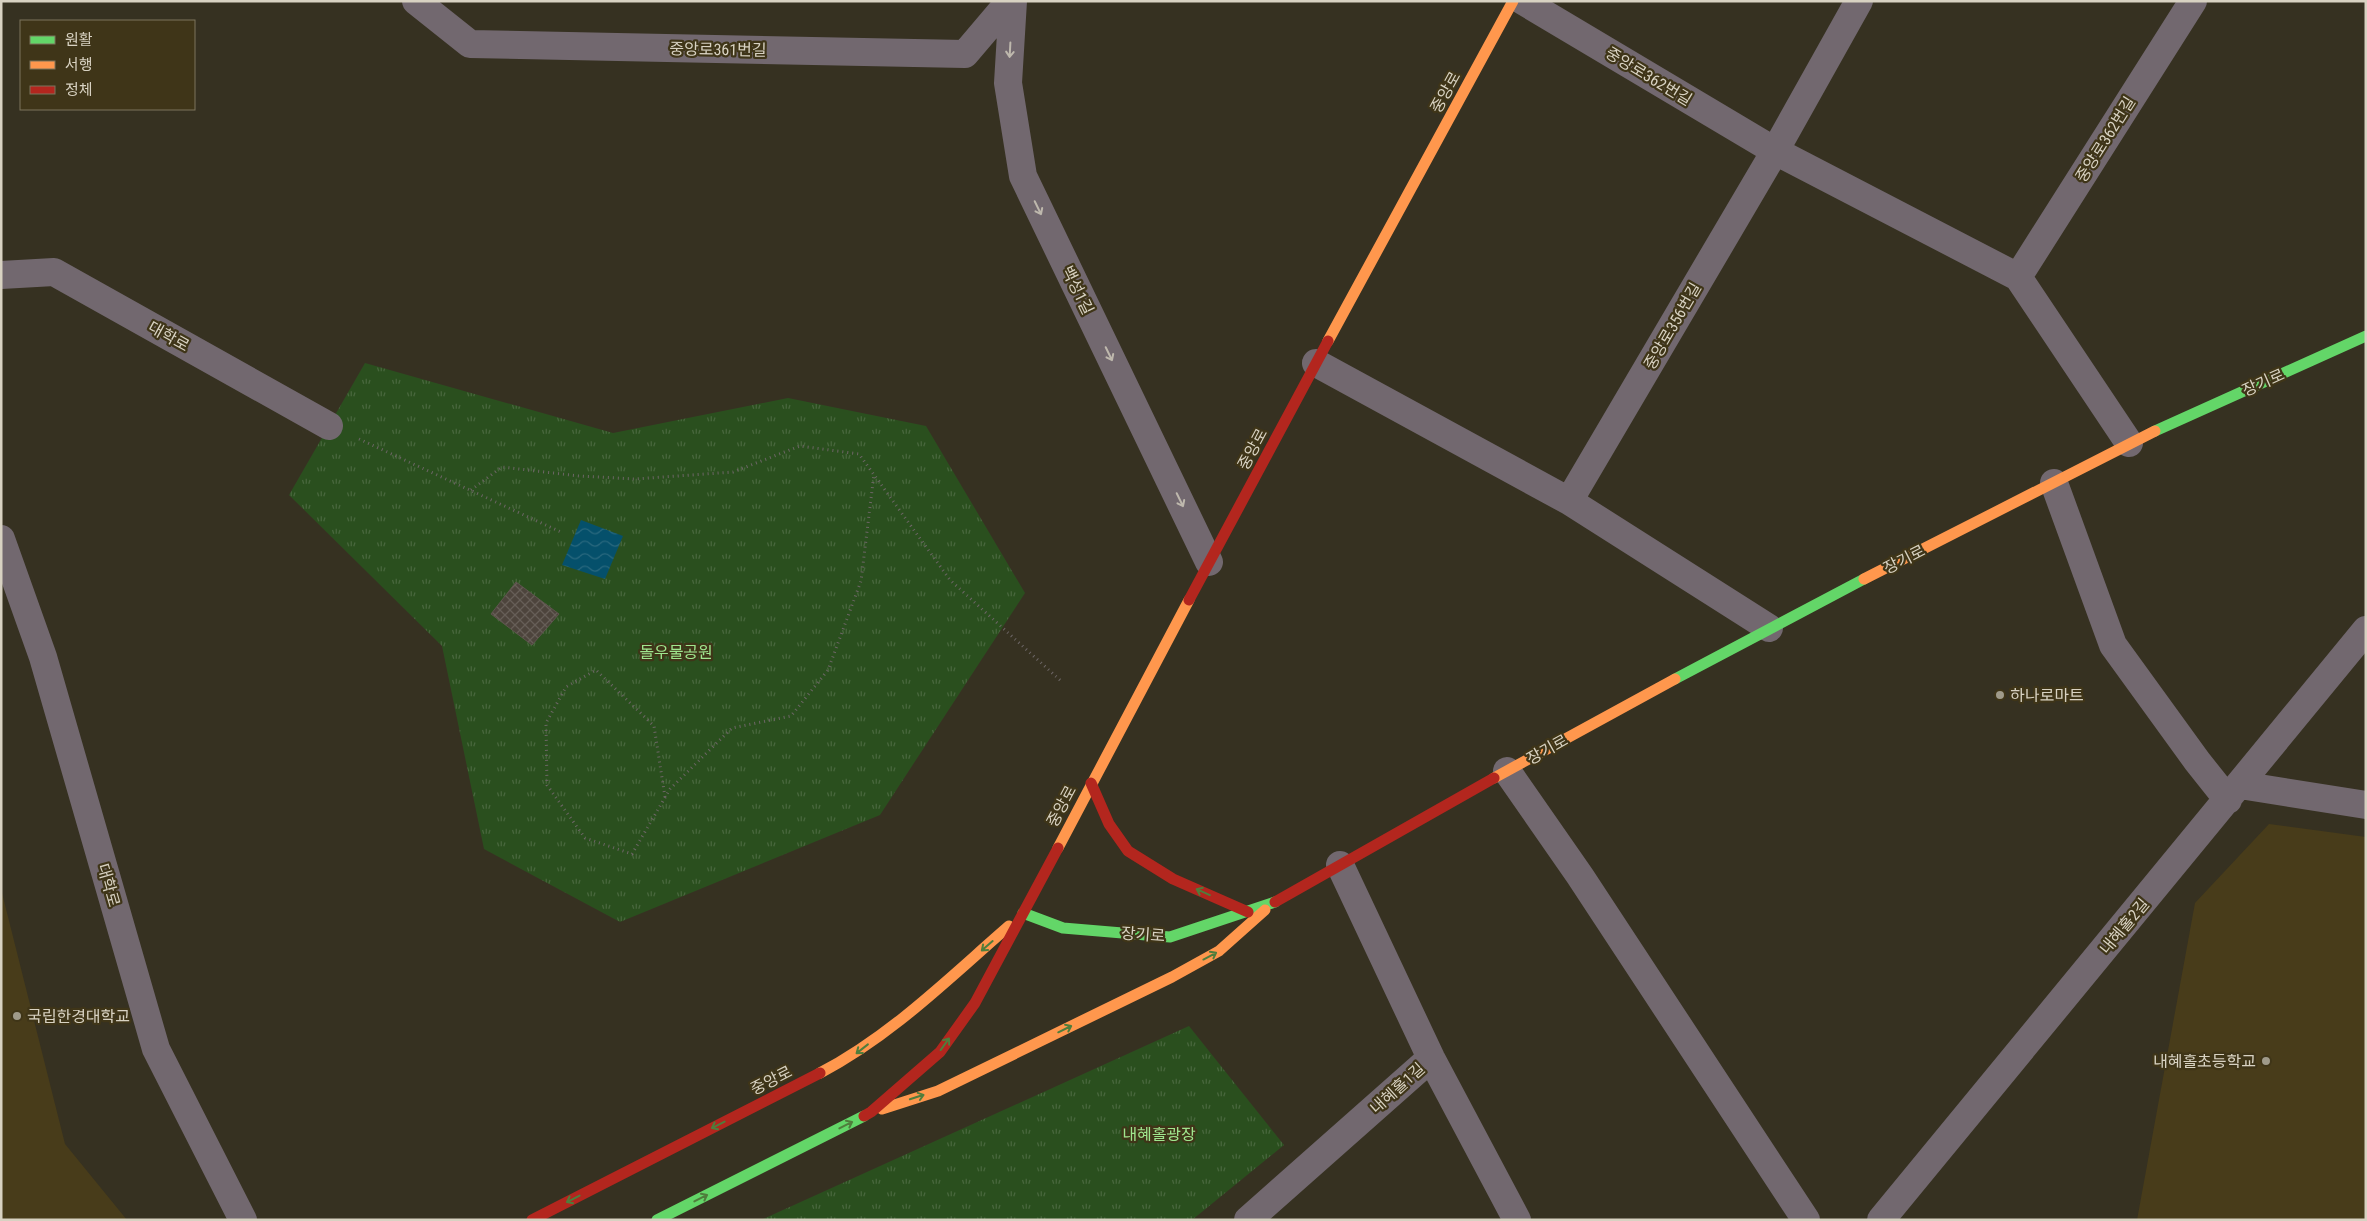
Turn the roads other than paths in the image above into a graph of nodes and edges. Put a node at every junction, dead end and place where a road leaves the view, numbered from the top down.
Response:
1 (416, 1) edge
2 (1012, 1) edge
3 (1512, 1) edge
4 (1523, 1) edge
5 (1858, 1) edge
6 (2193, 1) edge
7 (1775, 151) junction
8 (1, 275) edge
9 (2018, 277) junction
10 (2366, 336) edge
11 (1316, 363) junction
12 (329, 426) road end
13 (2129, 443) junction
14 (2054, 483) junction
15 (1570, 501) junction
16 (1, 539) edge
17 (1209, 562) junction
18 (1769, 628) junction
19 (2366, 630) edge
20 (1507, 771) junction
21 (1091, 783) junction
22 (2234, 793) junction
23 (2366, 804) edge
24 (1340, 865) junction
25 (1272, 904) junction
26 (1248, 912) junction
27 (1023, 913) junction
28 (1431, 1058) junction
29 (871, 1112) junction
30 (243, 1220) edge
31 (532, 1220) edge
32 (657, 1220) edge
33 (1248, 1220) edge
34 (1516, 1220) edge
35 (1806, 1220) edge
36 (1881, 1220) edge

1 - 2 street, 중앙로361번길
2 -> 17 street, 백성1길
3 - 11 main road, 중앙로
4 - 7 street, 중앙로362번길
5 - 7 street
6 - 9 street, 중앙로362번길
7 - 9 street, 중앙로362번길
7 - 15 street, 중앙로356번길
8 - 12 street, 대학로
9 - 13 street, 중앙로362번길
10 - 13 main road, 장기로
11 - 15 street
11 - 17 main road, 중앙로
13 - 14 main road, 장기로
14 - 18 main road, 장기로
14 - 22 street
15 - 18 street
16 - 30 street, 대학로
17 - 21 main road, 중앙로
18 - 20 main road, 장기로
19 - 22 street, 내혜홀2길
20 - 24 main road, 장기로
20 - 35 street
26 -> 21 main road
21 - 27 main road, 중앙로
22 - 23 street
22 - 36 street, 내혜홀2길
24 - 25 main road, 장기로
24 - 28 street
25 - 26 main road, 장기로
29 -> 25 main road
26 - 27 main road, 장기로
29 -> 27 main road, 중앙로
27 -> 31 main road, 중앙로
28 - 33 street, 내혜홀1길
28 - 34 street, 내혜홀1길
32 -> 29 main road, 중앙로

